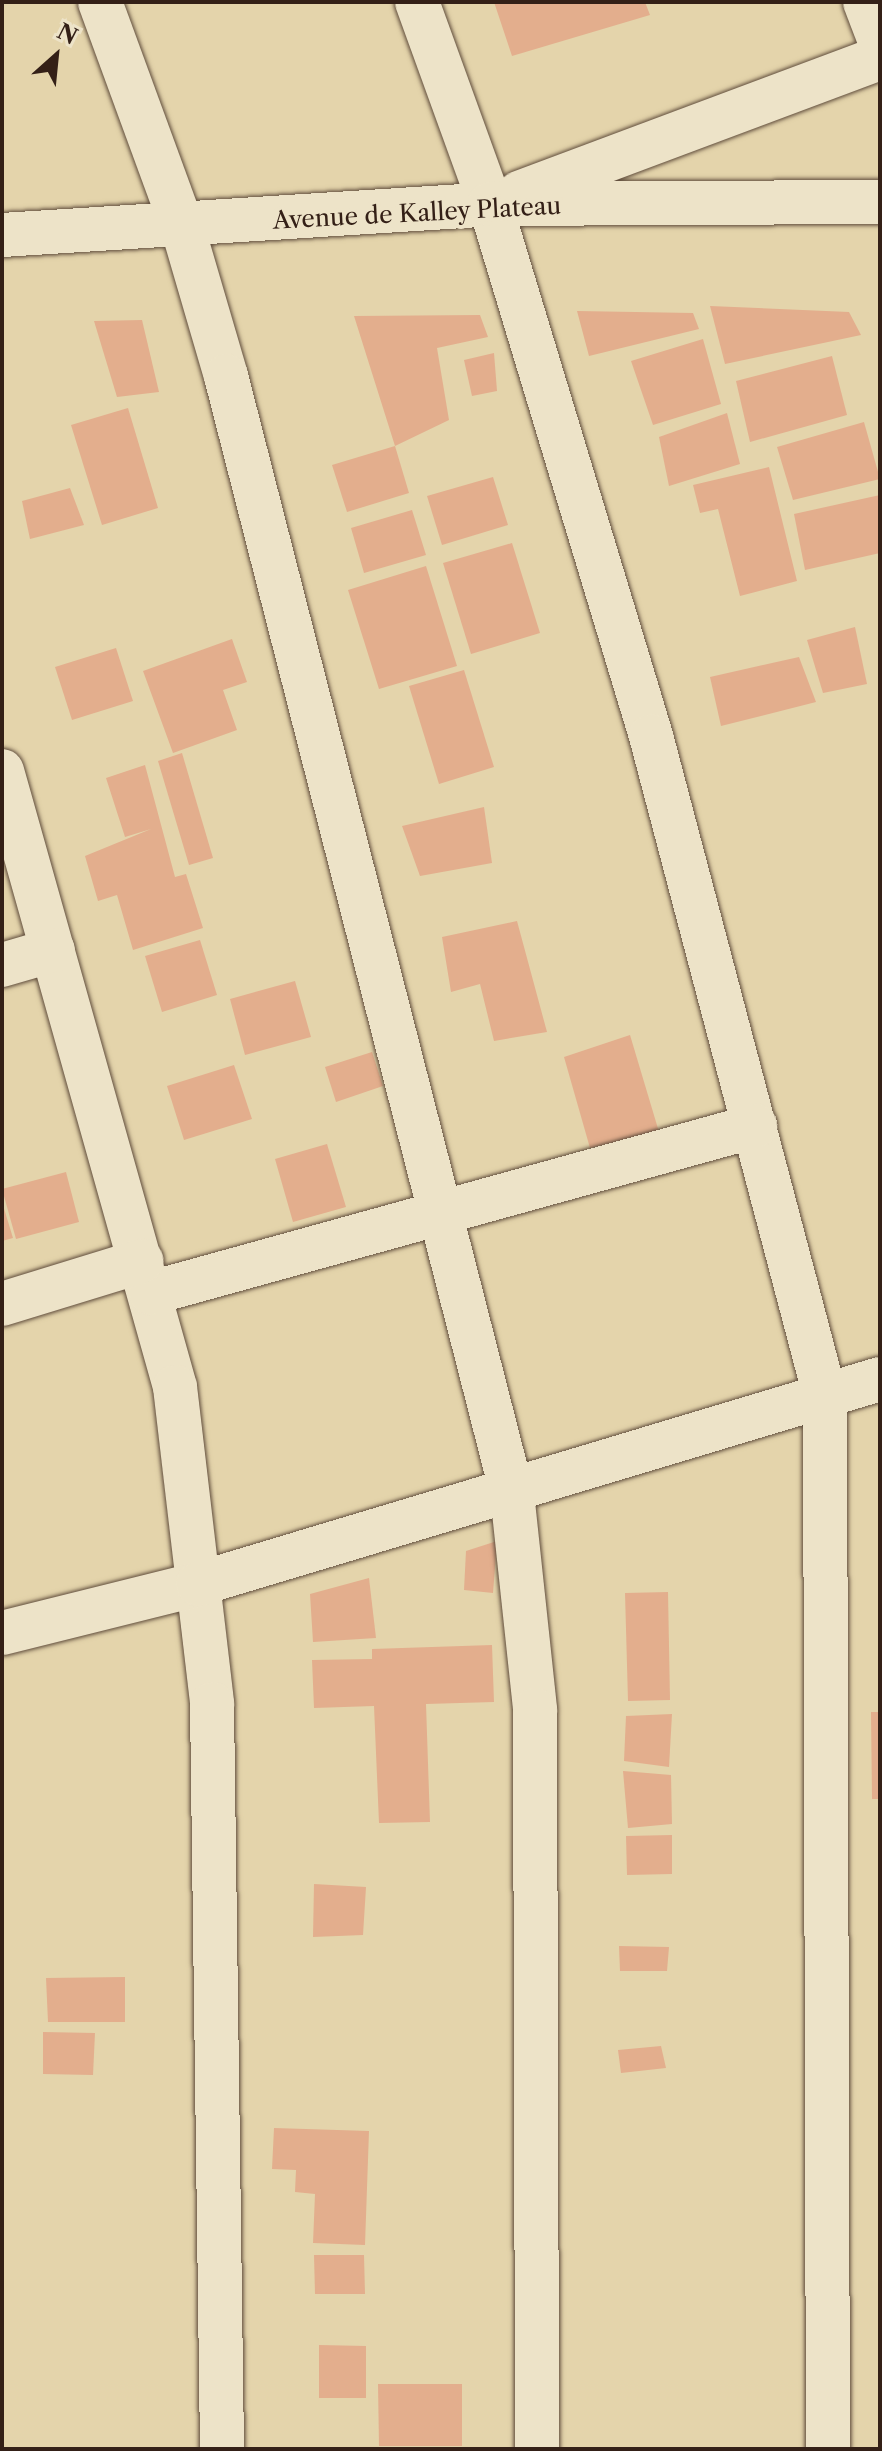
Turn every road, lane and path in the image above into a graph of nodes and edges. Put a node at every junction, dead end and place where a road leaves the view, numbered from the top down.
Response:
1 (100, 2) edge
2 (417, 2) edge
3 (865, 2) edge
4 (880, 41) edge
5 (880, 58) edge
6 (880, 202) edge
7 (490, 204) junction
8 (183, 229) junction
9 (2, 235) edge
10 (2, 771) edge
11 (53, 950) junction
12 (2, 965) edge
13 (755, 1126) junction
14 (439, 1208) junction
15 (146, 1277) junction
16 (2, 1304) edge
17 (880, 1379) edge
18 (825, 1396) junction
19 (512, 1493) junction
20 (198, 1584) junction
21 (2, 1633) edge
22 (222, 2449) edge
23 (537, 2449) edge
24 (828, 2449) edge

1 - 8 street
2 - 7 street
3 - 4 street
5 - 7 street
6 - 7 street, Avenue de Kalley Plateau
7 - 8 street, Avenue de Kalley Plateau
7 - 13 street
8 - 9 street, Avenue de Kalley Plateau
8 - 14 street
10 - 11 street
11 - 12 street
11 - 15 street
13 - 14 street
13 - 18 street
14 - 15 street
14 - 19 street
15 - 16 street
15 - 20 street
17 - 18 street
18 - 19 street
18 - 24 street
19 - 20 street
19 - 23 street
20 - 21 street
20 - 22 street

